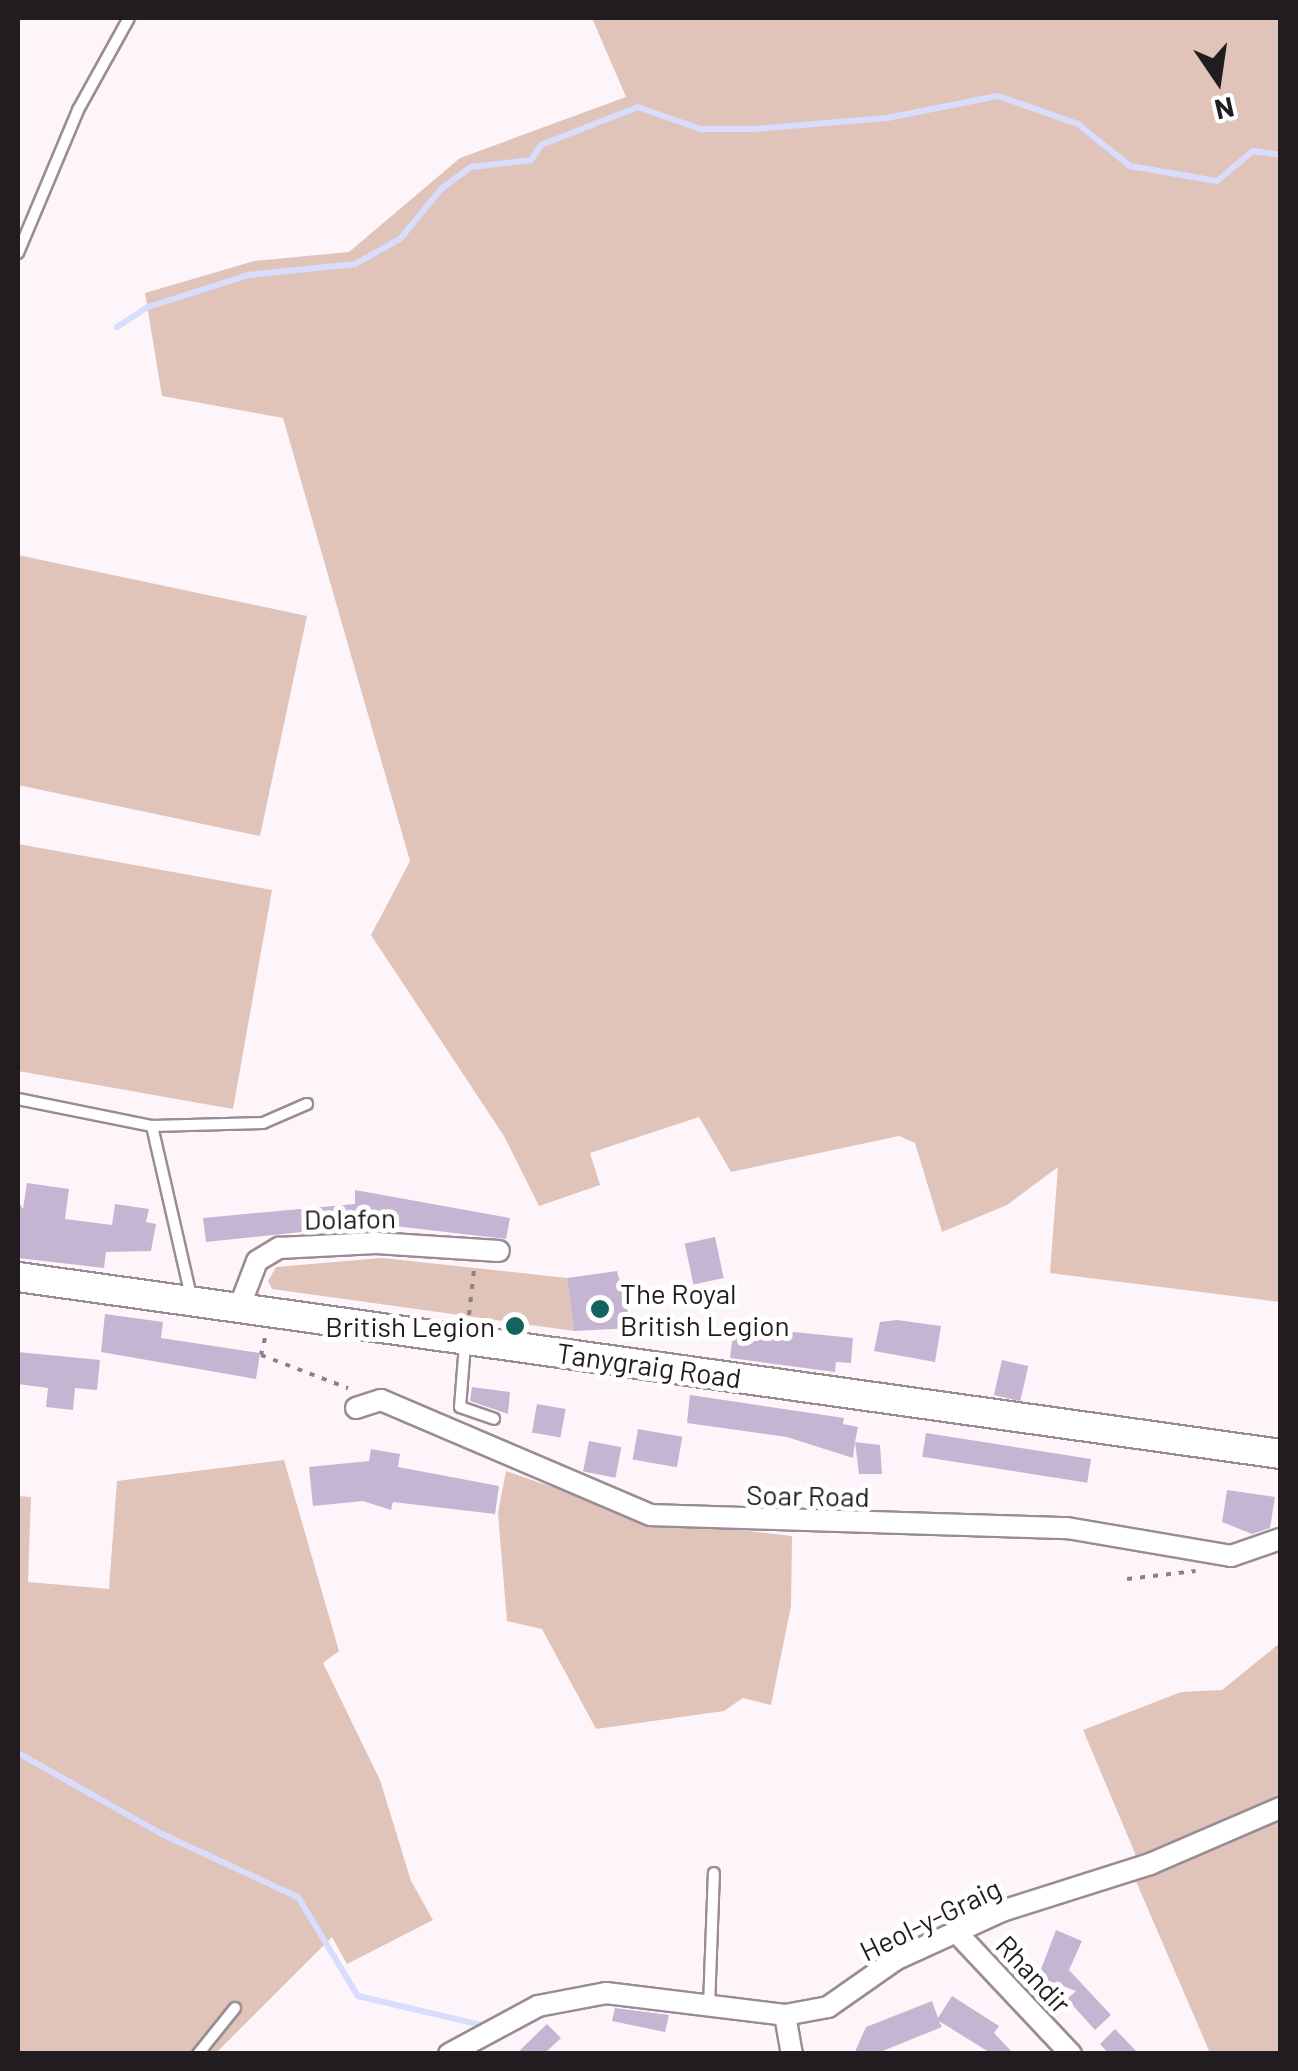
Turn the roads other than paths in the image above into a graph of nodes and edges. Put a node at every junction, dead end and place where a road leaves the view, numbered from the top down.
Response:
1 (129, 18) edge
2 (18, 253) edge
3 (18, 1099) edge
4 (306, 1104) dead end
5 (152, 1126) junction
6 (499, 1251) dead end
7 (18, 1277) edge
8 (192, 1301) junction
9 (239, 1308) junction
10 (466, 1340) junction
11 (356, 1408) dead end
12 (494, 1419) dead end
13 (1280, 1454) edge
14 (1280, 1539) edge
15 (1280, 1808) edge
16 (714, 1874) dead end
17 (956, 1932) junction
18 (235, 2008) dead end
19 (708, 2009) junction
20 (785, 2015) junction
21 (198, 2054) edge
22 (450, 2054) edge
23 (792, 2054) edge
24 (1071, 2054) edge

1 - 2 lane
3 - 5 lane
4 - 5 lane
5 - 8 lane
6 - 9 street, Dolafon
7 - 8 main road, Tanygraig Road
8 - 9 main road, Tanygraig Road
9 - 10 main road, Tanygraig Road
10 - 12 lane
10 - 13 main road, Tanygraig Road
11 - 14 street, Soar Road
15 - 17 street, Heol-y-Graig
16 - 19 lane
17 - 20 street, Heol-y-Graig
17 - 24 street, Rhandir
18 - 21 lane
19 - 20 street, Heol-y-Graig
19 - 22 street, Heol-y-Graig
20 - 23 street

